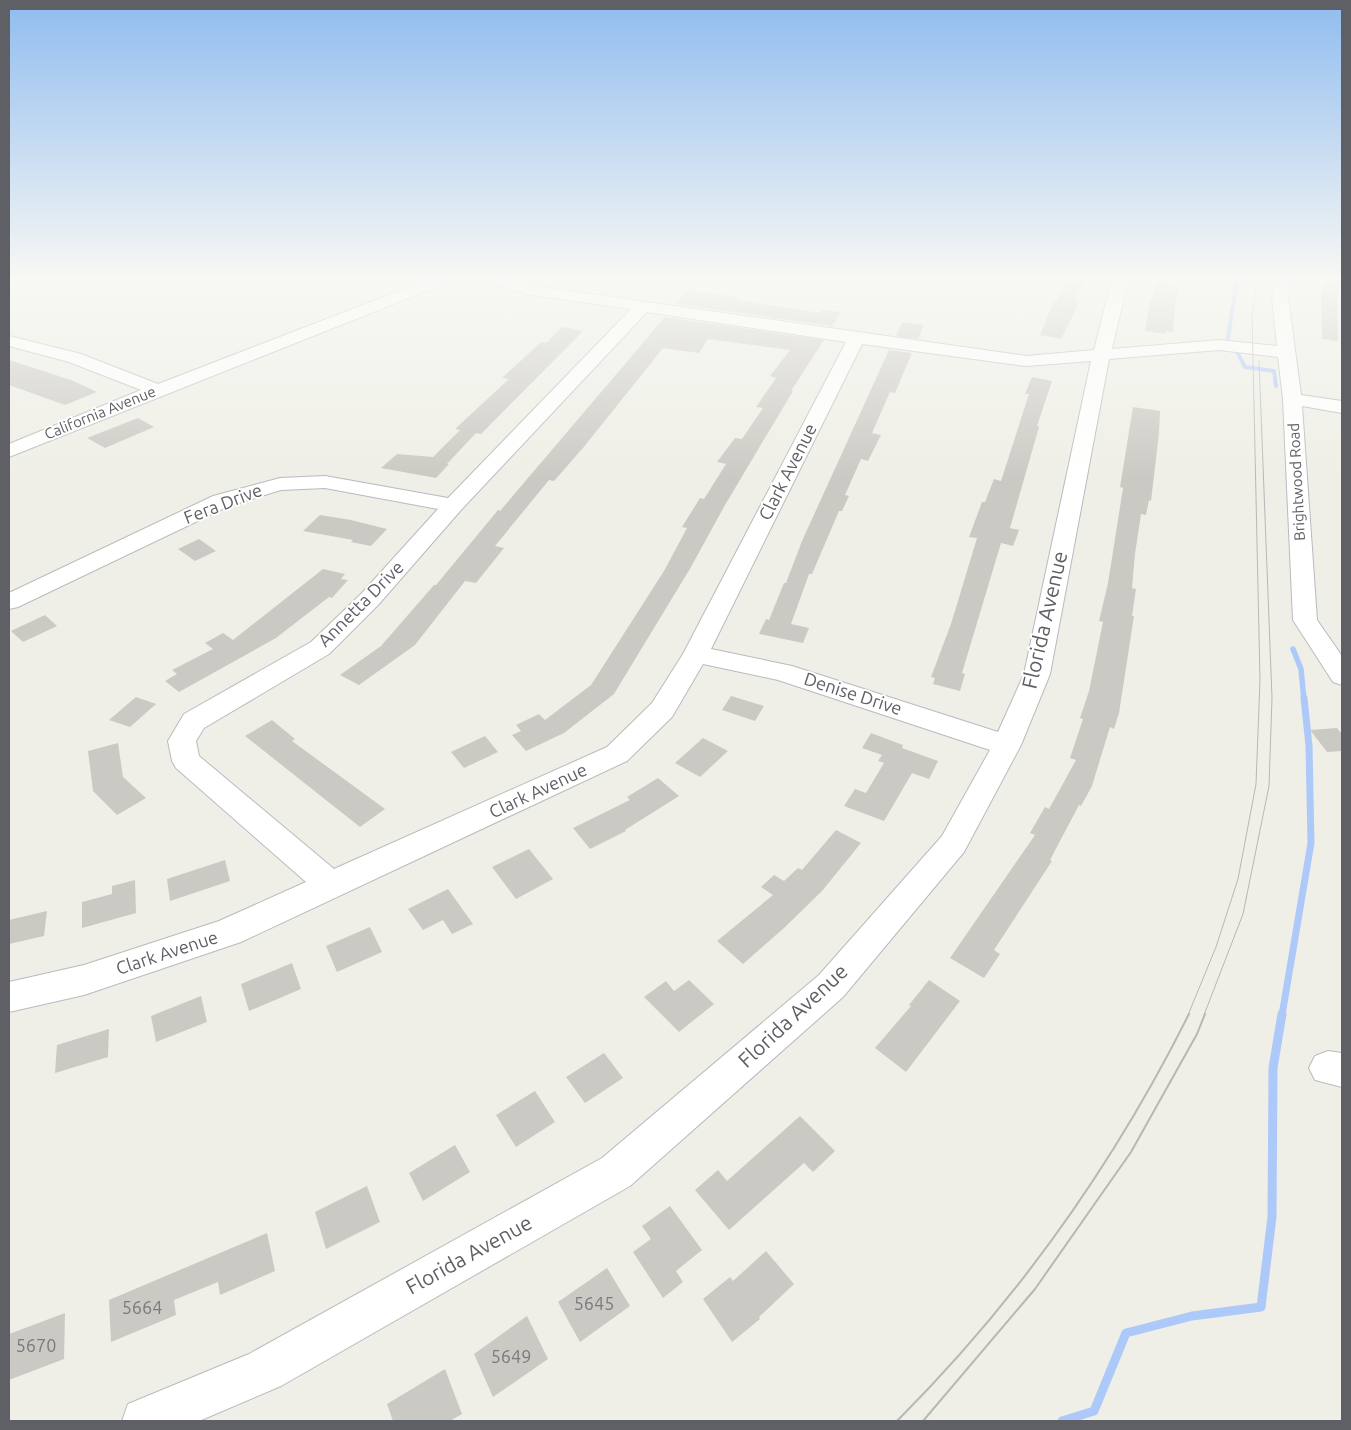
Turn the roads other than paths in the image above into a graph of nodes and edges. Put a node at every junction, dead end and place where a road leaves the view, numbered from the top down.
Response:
1 (27, 346) edge
2 (272, 346) edge
3 (605, 346) edge
4 (852, 346) edge
5 (913, 346) edge
6 (1104, 346) edge
7 (1211, 346) edge
8 (1226, 346) edge
9 (1284, 346) edge
10 (1284, 352) junction
11 (1102, 356) junction
12 (158, 390) junction
13 (1292, 398) junction
14 (1342, 407) edge
15 (9, 451) edge
16 (453, 504) junction
17 (9, 602) edge
18 (696, 654) junction
19 (1342, 676) edge
20 (1007, 745) junction
21 (332, 886) junction
22 (9, 997) edge
23 (145, 1421) edge

1 - 12 street
2 - 12 street, California Avenue
3 - 16 street, Annetta Drive
4 - 18 street, Clark Avenue
5 - 11 street
6 - 11 street, Florida Avenue
7 - 11 street
8 - 10 street
9 - 10 street, Brightwood Road
10 - 13 street, Brightwood Road
11 - 20 street, Florida Avenue
12 - 15 street, California Avenue
13 - 14 street
13 - 19 street, Brightwood Road
16 - 17 street, Fera Drive
16 - 21 street, Annetta Drive
18 - 20 street, Denise Drive
18 - 21 street, Clark Avenue
20 - 23 street, Florida Avenue
21 - 22 street, Clark Avenue

